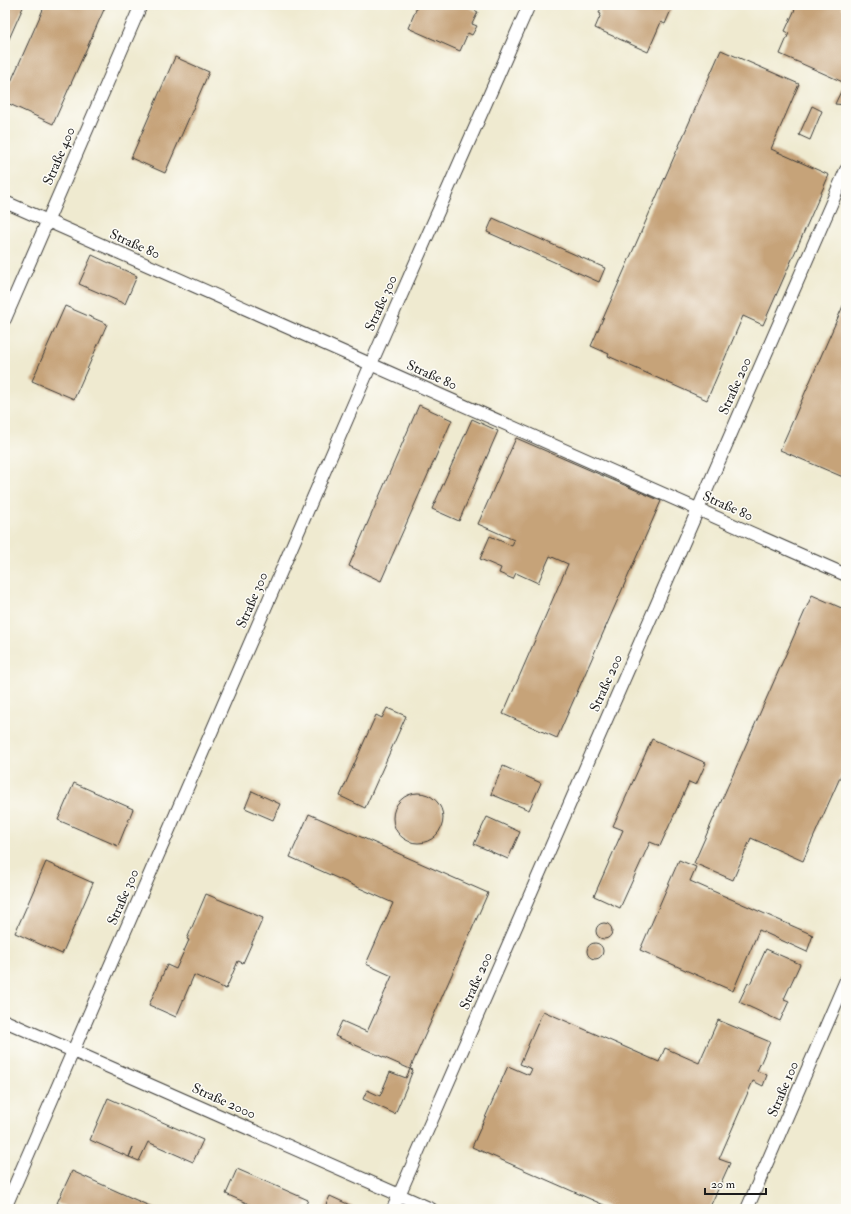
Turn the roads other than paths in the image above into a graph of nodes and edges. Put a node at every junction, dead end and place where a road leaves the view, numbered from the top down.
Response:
1 (141, 5) edge
2 (529, 5) edge
3 (846, 170) edge
4 (5, 202) edge
5 (48, 221) junction
6 (5, 319) edge
7 (371, 364) junction
8 (698, 509) junction
9 (846, 575) edge
10 (846, 980) edge
11 (5, 1021) edge
12 (73, 1051) junction
13 (400, 1195) junction
14 (5, 1208) edge
15 (393, 1209) edge
16 (431, 1209) edge
17 (747, 1209) edge

1 - 5 lane, Straße 400
2 - 7 lane, Straße 300
3 - 8 lane, Straße 200
4 - 5 lane, Straße 80
5 - 6 lane, Straße 400
5 - 7 lane, Straße 80
7 - 8 lane, Straße 80
7 - 12 lane, Straße 300
8 - 9 lane, Straße 80
8 - 13 lane, Straße 200
10 - 17 lane, Straße 100
11 - 12 lane, Straße 2000
12 - 13 lane, Straße 2000
12 - 14 lane, Straße 300
13 - 15 lane, Straße 200
13 - 16 lane, Straße 2000

